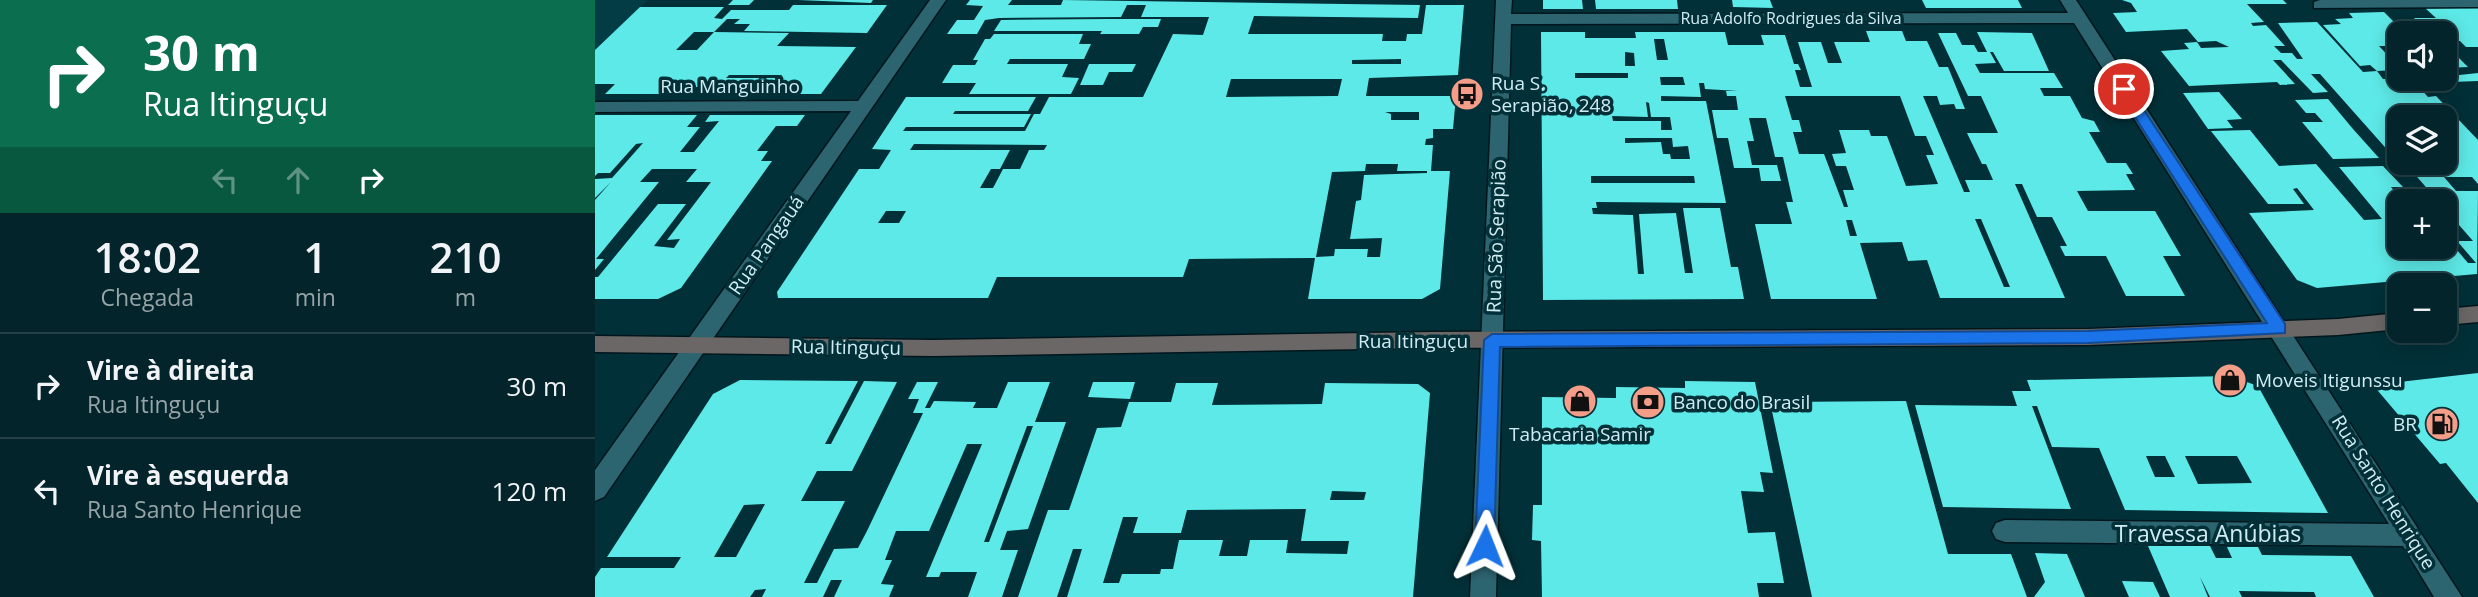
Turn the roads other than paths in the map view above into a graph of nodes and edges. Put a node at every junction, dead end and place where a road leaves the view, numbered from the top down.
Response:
1 (938, 0) edge
2 (2478, 2) edge
3 (2320, 5) dead end
4 (1504, 9) edge
5 (2074, 9) edge
6 (864, 106) junction
7 (595, 107) edge
8 (2478, 314) edge
9 (2457, 316) edge
10 (2387, 322) edge
11 (2279, 329) junction
12 (1492, 340) junction
13 (595, 344) edge
14 (696, 345) junction
15 (595, 490) edge
16 (2005, 531) dead end
17 (2410, 535) junction
18 (1483, 597) edge
19 (2449, 597) edge

1 - 6 street, Rua Pangauá
2 - 3 street
4 - 5 street, Rua Adolfo Rodrigues da Silva
4 - 12 street, Rua São Serapião
5 - 11 street, Rua Santo Henrique
6 - 7 street, Rua Manguinho
6 - 14 street, Rua Pangauá
8 - 9 main road
10 - 11 main road, Rua Itinguçu
11 - 12 main road, Rua Itinguçu
11 - 17 street, Rua Santo Henrique
12 - 14 main road, Rua Itinguçu
12 - 18 street, Rua São Serapião
13 - 14 main road, Rua Itinguçu
14 - 15 street, Rua Pangauá
16 - 17 street, Travessa Anúbias
17 - 19 street, Rua Santo Henrique

